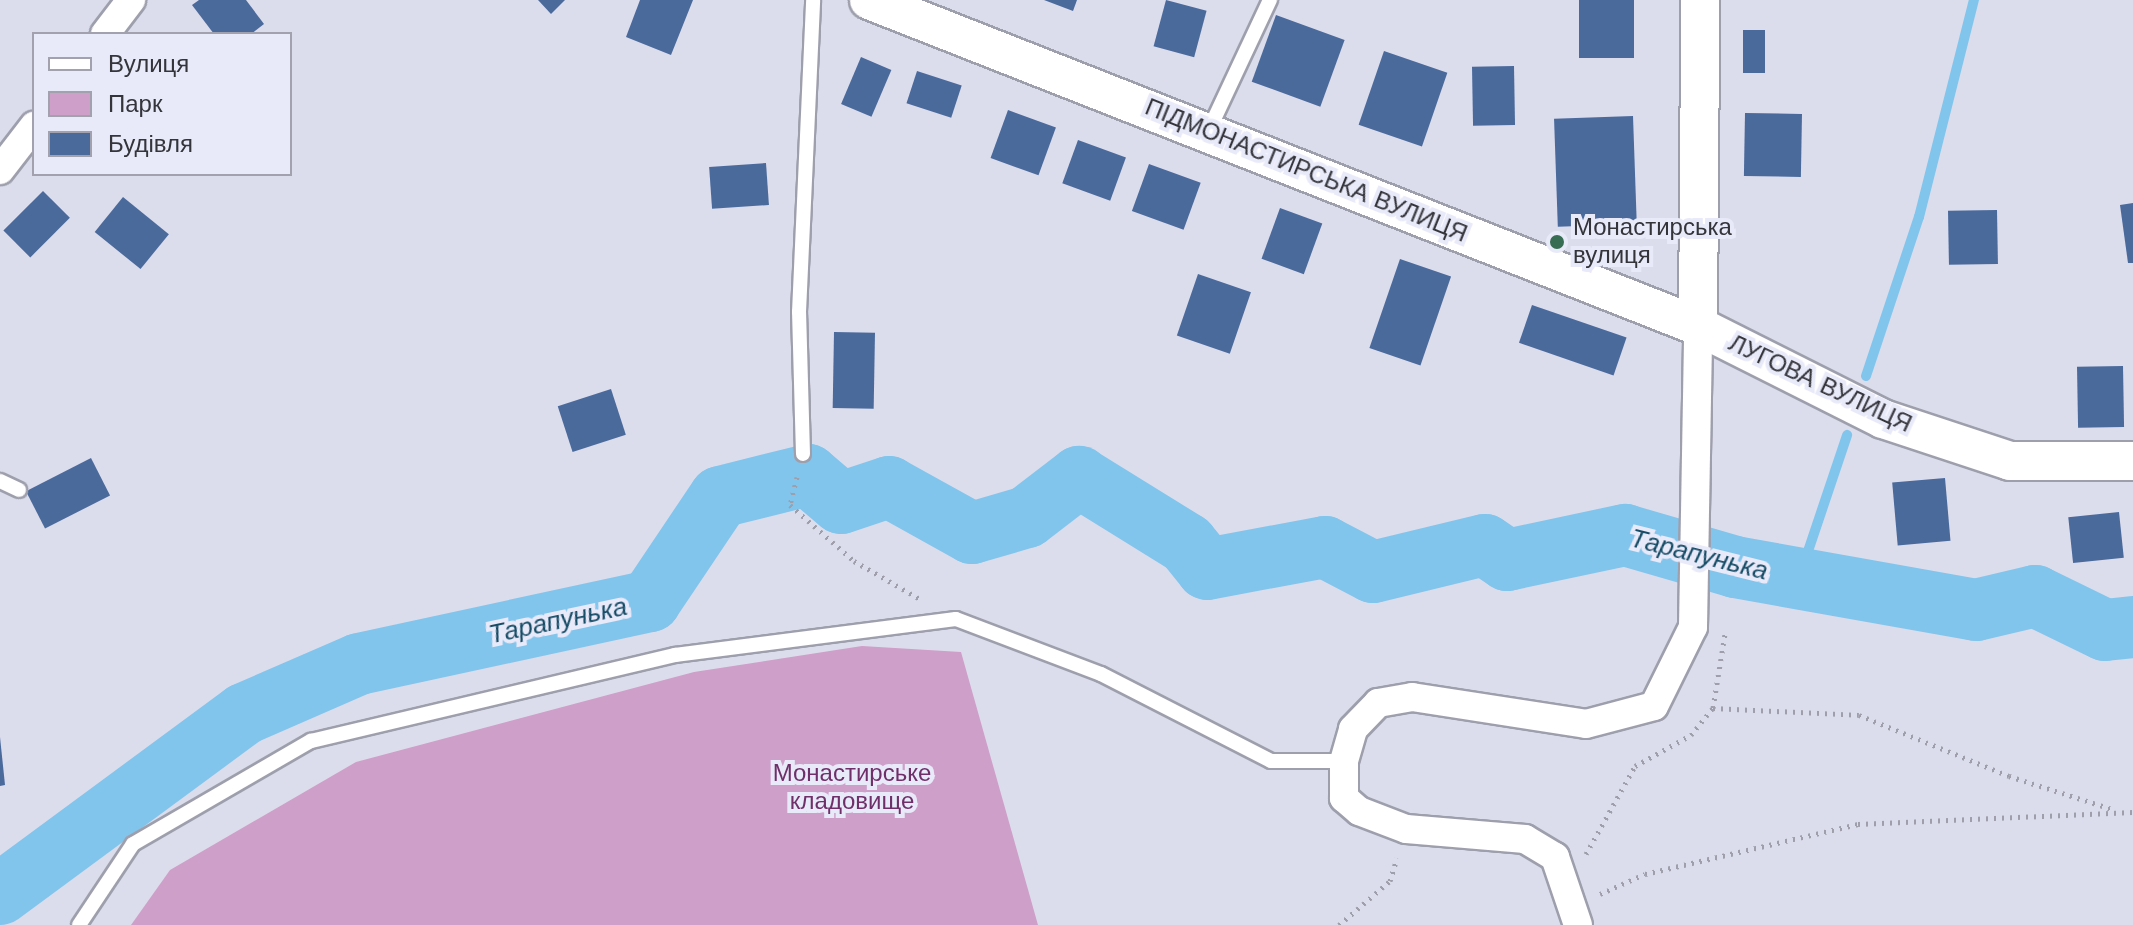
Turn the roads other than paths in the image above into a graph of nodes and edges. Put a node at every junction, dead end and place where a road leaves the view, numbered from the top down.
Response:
1 (131, 0) edge
2 (813, 0) edge
3 (869, 0) edge
4 (1270, 0) edge
5 (1700, 0) edge
6 (915, 8) edge
7 (107, 32) edge
8 (32, 129) edge
9 (1208, 132) junction
10 (0, 170) edge
11 (1698, 326) junction
12 (803, 454) dead end
13 (2133, 461) edge
14 (0, 481) edge
15 (19, 490) dead end
16 (1344, 761) junction
17 (1576, 915) edge
18 (79, 925) edge

1 - 7 street
2 - 12 lane
3 - 6 street, ПІДМОНАСТИРСЬКА ВУЛИЦЯ
4 - 9 lane
5 - 11 street
6 - 9 street, ПІДМОНАСТИРСЬКА ВУЛИЦЯ
8 - 10 street
9 - 11 street, ПІДМОНАСТИРСЬКА ВУЛИЦЯ
11 - 13 street, ЛУГОВА ВУЛИЦЯ
11 - 16 street
14 - 15 lane
16 - 17 street
16 - 18 lane

